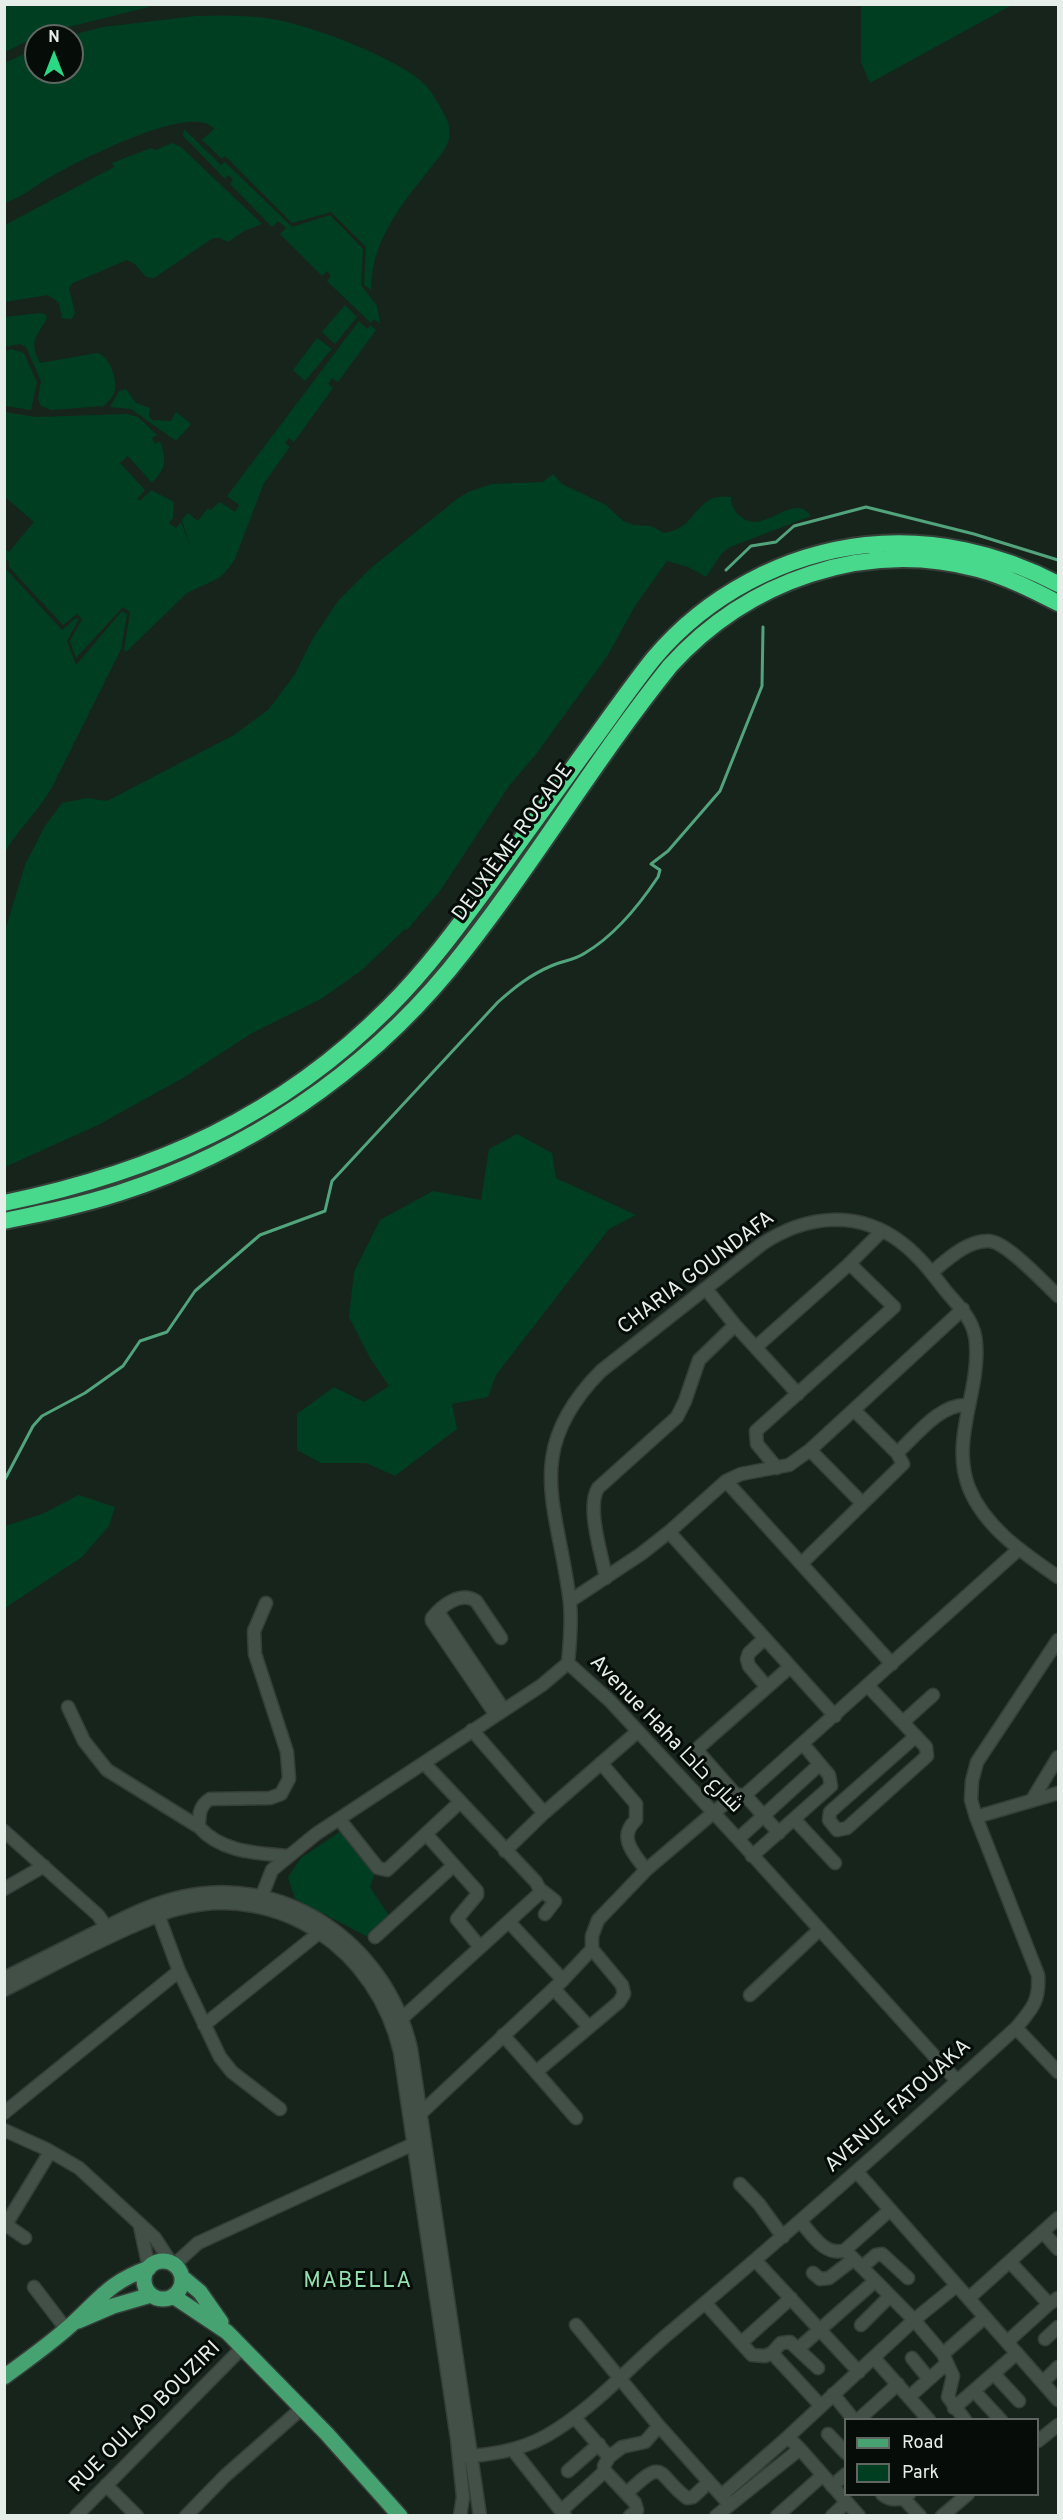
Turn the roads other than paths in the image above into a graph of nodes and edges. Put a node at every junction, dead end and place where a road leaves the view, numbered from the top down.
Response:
1 (1059, 584) edge
2 (1059, 603) edge
3 (4, 1203) edge
4 (4, 1221) edge
5 (882, 1231) junction
6 (850, 1264) junction
7 (932, 1272) junction
8 (706, 1289) junction
9 (1059, 1296) edge
10 (963, 1310) junction
11 (735, 1325) junction
12 (756, 1347) junction
13 (798, 1394) junction
14 (968, 1405) junction
15 (854, 1410) junction
16 (810, 1450) junction
17 (897, 1454) junction
18 (777, 1467) junction
19 (726, 1480) junction
20 (862, 1503) junction
21 (669, 1532) junction
22 (1019, 1549) junction
23 (802, 1563) junction
24 (1059, 1577) edge
25 (606, 1578) junction
26 (570, 1602) junction
27 (266, 1603) dead end
28 (501, 1638) dead end
29 (764, 1639) junction
30 (1059, 1640) edge
31 (568, 1663) junction
32 (892, 1664) junction
33 (790, 1667) junction
34 (767, 1686) junction
35 (868, 1686) junction
36 (933, 1695) dead end
37 (68, 1707) dead end
38 (500, 1712) junction
39 (835, 1716) junction
40 (903, 1722) junction
41 (472, 1730) junction
42 (637, 1732) junction
43 (916, 1736) junction
44 (803, 1744) junction
45 (1059, 1757) edge
46 (424, 1764) junction
47 (601, 1764) junction
48 (820, 1764) junction
49 (1059, 1793) edge
50 (741, 1795) junction
51 (1032, 1800) junction
52 (459, 1803) junction
53 (544, 1813) junction
54 (713, 1814) junction
55 (763, 1815) junction
56 (976, 1817) junction
57 (339, 1819) junction
58 (794, 1819) junction
59 (199, 1827) junction
60 (4, 1831) edge
61 (779, 1833) junction
62 (426, 1834) junction
63 (738, 1839) junction
64 (505, 1851) junction
65 (287, 1856) junction
66 (753, 1856) junction
67 (835, 1863) dead end
68 (454, 1865) junction
69 (44, 1866) junction
70 (646, 1870) junction
71 (4, 1888) edge
72 (541, 1890) junction
73 (259, 1902) junction
74 (156, 1910) junction
75 (545, 1914) dead end
76 (509, 1922) junction
77 (819, 1930) junction
78 (109, 1931) junction
79 (320, 1932) junction
80 (375, 1937) dead end
81 (480, 1947) junction
82 (592, 1949) junction
83 (179, 1971) junction
84 (20, 1976) junction
85 (4, 1978) edge
86 (563, 1980) junction
87 (554, 1989) junction
88 (4, 1990) edge
89 (750, 1995) dead end
90 (398, 2023) junction
91 (204, 2025) junction
92 (590, 2027) junction
93 (1016, 2028) junction
94 (503, 2035) junction
95 (536, 2072) junction
96 (1059, 2072) edge
97 (956, 2080) junction
98 (280, 2109) dead end
99 (4, 2113) edge
100 (420, 2114) junction
101 (576, 2118) dead end
102 (4, 2130) edge
103 (419, 2141) junction
104 (50, 2152) junction
105 (857, 2172) junction
106 (740, 2184) dead end
107 (890, 2210) junction
108 (1059, 2218) edge
109 (801, 2222) junction
110 (140, 2226) junction
111 (1043, 2232) junction
112 (783, 2237) junction
113 (25, 2238) dead end
114 (1059, 2249) edge
115 (854, 2259) junction
116 (755, 2260) junction
117 (1010, 2262) junction
118 (149, 2268) junction
119 (176, 2268) junction
120 (813, 2273) dead end
121 (908, 2278) dead end
122 (875, 2281) junction
123 (956, 2286) junction
124 (34, 2287) dead end
125 (151, 2295) junction
126 (173, 2296) junction
127 (890, 2296) junction
128 (791, 2298) junction
129 (969, 2298) junction
130 (1054, 2301) edge
131 (706, 2304) junction
132 (985, 2317) junction
133 (914, 2320) junction
134 (576, 2325) dead end
135 (861, 2325) dead end
136 (70, 2326) junction
137 (1059, 2327) edge
138 (820, 2329) junction
139 (227, 2332) junction
140 (1045, 2339) dead end
141 (1006, 2342) junction
142 (741, 2343) junction
143 (243, 2347) junction
144 (798, 2348) junction
145 (772, 2353) junction
146 (1017, 2353) junction
147 (874, 2358) junction
148 (912, 2358) dead end
149 (945, 2359) junction
150 (1059, 2367) edge
151 (818, 2368) dead end
152 (859, 2372) junction
153 (994, 2374) junction
154 (4, 2377) edge
155 (620, 2377) junction
156 (929, 2379) junction
157 (1043, 2382) junction
158 (898, 2384) junction
159 (975, 2392) junction
160 (832, 2394) junction
161 (909, 2397) junction
162 (1059, 2400) edge
163 (1019, 2401) dead end
164 (821, 2406) junction
165 (954, 2408) junction
166 (301, 2409) junction
167 (575, 2418) junction
168 (854, 2418) edge
169 (858, 2418) edge
170 (927, 2418) edge
171 (963, 2418) edge
172 (999, 2418) edge
173 (1059, 2425) edge
174 (659, 2426) junction
175 (828, 2434) dead end
176 (788, 2437) junction
177 (1039, 2440) edge
178 (599, 2444) junction
179 (800, 2449) junction
180 (513, 2450) junction
181 (844, 2451) edge
182 (472, 2456) junction
183 (459, 2457) junction
184 (609, 2457) junction
185 (568, 2471) dead end
186 (605, 2471) junction
187 (823, 2475) junction
188 (844, 2476) edge
189 (709, 2482) junction
190 (106, 2485) junction
191 (832, 2486) junction
192 (627, 2493) junction
193 (886, 2496) edge
194 (966, 2496) edge
195 (907, 2497) edge
196 (725, 2500) junction
197 (846, 2502) junction
198 (563, 2513) edge
199 (401, 2515) edge
200 (76, 2516) edge
201 (137, 2516) edge
202 (186, 2516) edge
203 (460, 2516) edge
204 (480, 2516) edge
205 (630, 2516) edge
206 (716, 2516) edge
207 (777, 2516) edge
208 (832, 2516) edge
209 (859, 2516) edge
210 (920, 2516) edge
211 (942, 2516) edge

1 - 3 highway, DEUXIÈME ROCADE
2 - 4 highway, DEUXIÈME ROCADE
5 - 6 street
5 - 7 street, CHARIA GOUNDAFA
5 - 8 street, CHARIA GOUNDAFA
6 - 12 street
6 - 13 street
7 - 9 street
7 - 10 street, CHARIA GOUNDAFA
8 - 11 street
8 - 26 street, CHARIA GOUNDAFA
10 - 14 street, CHARIA GOUNDAFA
10 - 15 street
11 - 12 street
11 - 25 street
12 - 13 street
13 - 18 street
14 - 17 street
14 - 22 street, CHARIA GOUNDAFA
15 - 16 street
15 - 17 street
16 - 18 street
16 - 20 street
17 - 20 street
18 - 19 street
19 - 21 street
19 - 23 street
20 - 23 street
21 - 25 street
21 - 29 street
22 - 24 street, CHARIA GOUNDAFA
22 - 32 street
23 - 32 street
25 - 26 street
26 - 31 street, CHARIA GOUNDAFA
27 - 59 street
28 - 38 street
29 - 33 street
29 - 34 street
30 - 56 street, AVENUE FATOUAKA
31 - 38 street, Avenue Haha شارع حاحا
31 - 42 street, Avenue Haha شارع حاحا
32 - 35 street
33 - 34 street
33 - 39 street
34 - 50 street
35 - 39 street
35 - 40 street
36 - 40 street
37 - 59 street
38 - 41 street, Avenue Haha شارع حاحا
39 - 44 street
40 - 43 street
41 - 46 street, Avenue Haha شارع حاحا
41 - 53 street
42 - 47 street
42 - 54 street, Avenue Haha شارع حاحا
43 - 43 street
44 - 48 street
44 - 50 street
45 - 51 street
46 - 52 street
46 - 57 street, Avenue Haha شارع حاحا
47 - 53 street
47 - 70 street
48 - 55 street
48 - 58 street
49 - 51 street
50 - 54 street
50 - 55 street
51 - 56 street
52 - 62 street
52 - 64 street
53 - 64 street
54 - 63 street, Avenue Haha شارع حاحا
54 - 70 street
55 - 61 street
55 - 63 street
56 - 93 street, AVENUE FATOUAKA
57 - 62 street
57 - 65 street, Avenue Haha شارع حاحا
58 - 61 street
58 - 67 street
59 - 65 street
60 - 69 street
61 - 66 street
62 - 68 street
63 - 66 street, Avenue Haha شارع حاحا
64 - 72 street
65 - 73 street, Avenue Haha شارع حاحا
66 - 77 street, Avenue Haha شارع حاحا
68 - 80 street
68 - 81 street
69 - 71 street
69 - 78 street
70 - 82 street
72 - 75 street
72 - 76 street
73 - 74 street
73 - 79 street
73 - 90 street
74 - 78 street
74 - 83 street
76 - 81 street
76 - 86 street
77 - 89 street
77 - 97 street, Avenue Haha شارع حاحا
78 - 84 street
79 - 90 street
79 - 91 street
81 - 90 street
82 - 86 street
82 - 92 street
83 - 91 street
83 - 99 street
84 - 85 street
84 - 88 street
86 - 87 street
87 - 92 street
87 - 94 street
90 - 100 street
90 - 103 street
91 - 98 street
92 - 95 street
93 - 96 street
93 - 97 street, AVENUE FATOUAKA
94 - 95 street
94 - 100 street
95 - 101 street
97 - 105 street, AVENUE FATOUAKA
100 - 103 street
102 - 104 street
103 - 119 street
103 - 182 street
103 - 183 street
104 - 110 street
104 - 113 street
105 - 107 street
105 - 109 street, AVENUE FATOUAKA
106 - 112 street
107 - 115 street
107 - 123 street
108 - 111 street
109 - 112 street, AVENUE FATOUAKA
109 - 115 street
110 - 118 street
110 - 119 street
111 - 114 street
111 - 117 street
112 - 116 street, AVENUE FATOUAKA
115 - 120 street
115 - 121 street
115 - 122 street
116 - 128 street
116 - 131 street, AVENUE FATOUAKA
117 - 129 street
117 - 130 street
118 - 119 main road
118 - 125 main road
118 - 136 main road
119 - 126 main road
119 - 139 main road
122 - 127 street
122 - 138 street
123 - 129 street
123 - 133 street
124 - 136 street
125 - 126 main road
125 - 136 main road
126 - 139 main road
127 - 133 street
127 - 135 street
128 - 138 street
128 - 142 street
129 - 132 street
130 - 141 street
131 - 142 street
131 - 155 street, AVENUE FATOUAKA
132 - 141 street
132 - 149 street
133 - 147 street
133 - 149 street
134 - 155 street
136 - 154 main road
137 - 140 street
138 - 144 street
138 - 152 street
139 - 143 main road
141 - 146 street
142 - 145 street
143 - 166 main road
143 - 190 street, RUE OULAD BOUZIRI
144 - 145 street
144 - 151 street
145 - 164 street
146 - 153 street
146 - 157 street
147 - 152 street
147 - 158 street
148 - 156 street
149 - 156 street
149 - 165 street
150 - 157 street
152 - 160 street
153 - 159 street
153 - 163 street
155 - 167 street, AVENUE FATOUAKA
155 - 174 street
156 - 161 street
157 - 162 street
158 - 161 street
158 - 169 street
159 - 165 street
159 - 172 street
160 - 164 street
160 - 168 street
161 - 170 street
164 - 176 street
165 - 171 street
166 - 199 main road
166 - 202 street
167 - 178 street
167 - 180 street, AVENUE FATOUAKA
173 - 177 street
174 - 184 street
174 - 189 street
175 - 181 street
176 - 179 street
176 - 196 street
178 - 184 street
178 - 185 street
179 - 187 street
179 - 196 street
180 - 182 street, AVENUE FATOUAKA
180 - 198 street
182 - 183 street, AVENUE FATOUAKA
182 - 204 street
183 - 203 street
184 - 186 street
186 - 192 street
186 - 198 street
187 - 191 street
187 - 207 street
188 - 191 street
189 - 192 street
189 - 196 street
190 - 200 street, RUE OULAD BOUZIRI
190 - 201 street
191 - 197 street
192 - 205 street
193 - 195 street
194 - 211 street
195 - 210 street
196 - 206 street
197 - 208 street
197 - 209 street

